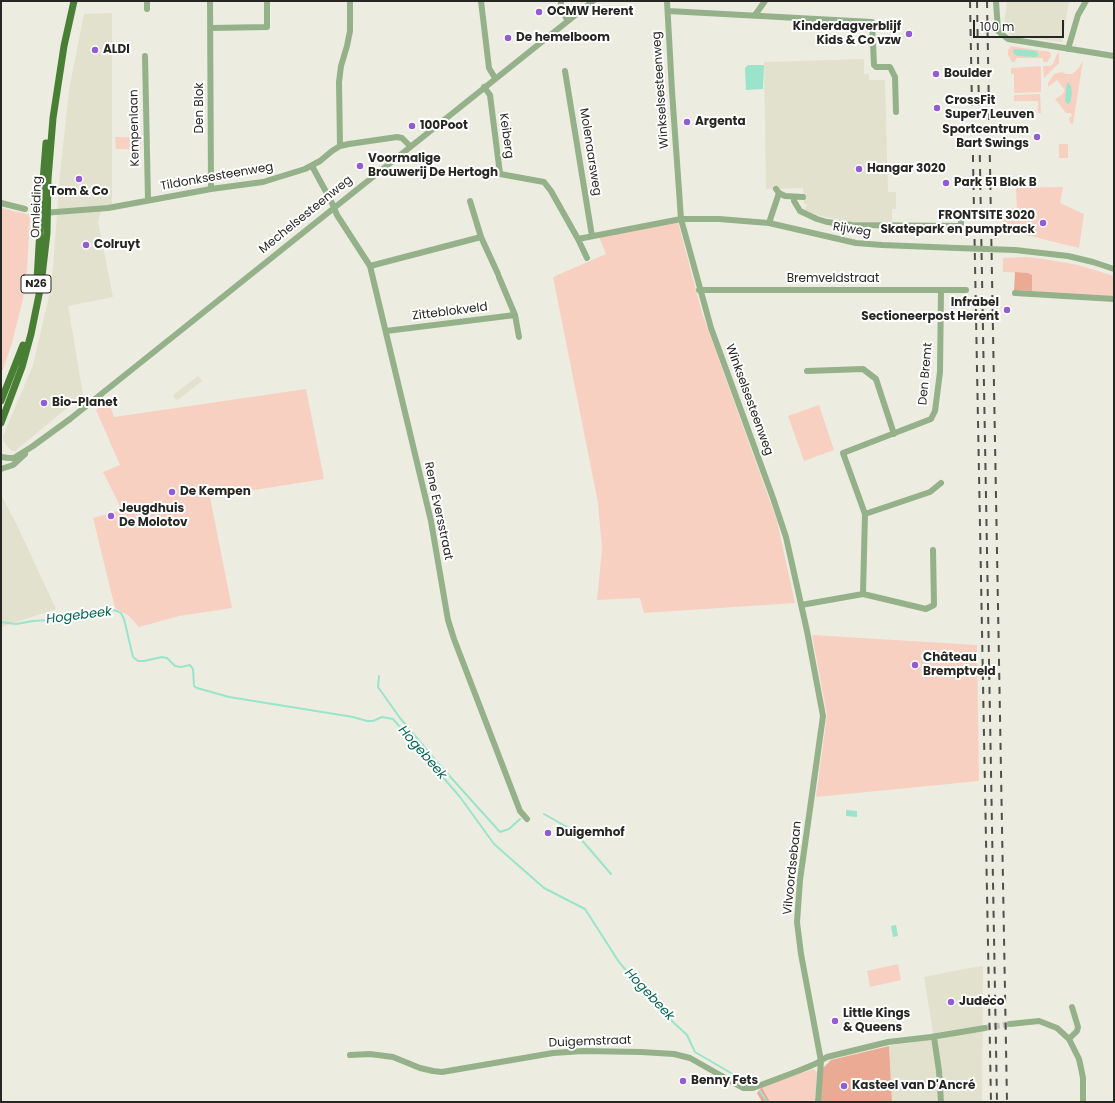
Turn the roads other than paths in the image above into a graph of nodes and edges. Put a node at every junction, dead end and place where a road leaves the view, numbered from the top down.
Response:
1 (70, 1) edge
2 (74, 1) edge
3 (147, 1) edge
4 (210, 1) edge
5 (267, 1) edge
6 (350, 1) edge
7 (480, 1) edge
8 (561, 1) edge
9 (593, 1) edge
10 (667, 1) edge
11 (765, 1) edge
12 (996, 1) edge
13 (1000, 1) edge
14 (1086, 1) edge
15 (147, 9) dead end
16 (668, 11) junction
17 (755, 15) junction
18 (568, 21) junction
19 (210, 28) junction
20 (1003, 36) junction
21 (1068, 49) junction
22 (145, 56) dead end
23 (1114, 56) edge
24 (565, 71) dead end
25 (496, 78) junction
26 (484, 87) junction
27 (896, 112) dead end
28 (340, 146) junction
29 (410, 146) junction
30 (312, 166) junction
31 (211, 189) junction
32 (794, 197) junction
33 (804, 197) dead end
34 (148, 200) junction
35 (470, 201) dead end
36 (1, 203) edge
37 (334, 207) junction
38 (25, 209) dead end
39 (44, 213) junction
40 (681, 219) junction
41 (961, 222) dead end
42 (769, 223) junction
43 (592, 236) junction
44 (481, 237) junction
45 (578, 239) junction
46 (587, 258) dead end
47 (370, 266) junction
48 (1114, 269) edge
49 (700, 290) junction
50 (941, 290) junction
51 (966, 290) dead end
52 (1015, 293) dead end
53 (1114, 299) edge
54 (515, 315) junction
55 (386, 331) junction
56 (519, 337) dead end
57 (807, 371) dead end
58 (1, 401) edge
59 (6, 410) junction
60 (1, 418) edge
61 (1, 423) edge
62 (894, 434) junction
63 (33, 446) junction
64 (1, 457) edge
65 (1, 469) edge
66 (941, 483) dead end
67 (865, 514) junction
68 (933, 550) dead end
69 (863, 594) junction
70 (801, 605) junction
71 (811, 803) joint
72 (527, 819) dead end
73 (1072, 1007) dead end
74 (1010, 1024) tunnel mouth
75 (985, 1028) tunnel mouth
76 (934, 1037) junction
77 (1069, 1039) junction
78 (350, 1055) dead end
79 (822, 1061) junction
80 (818, 1102) edge
81 (941, 1102) edge
82 (1083, 1102) edge

1 - 39 main road, Omleiding / N26
2 - 39 main road, Omleiding / N26
3 - 15 street
4 - 19 street, Den Blok
5 - 19 street
6 - 28 street
7 - 25 street
8 - 18 street
9 - 18 street, Mechelsesteenweg
10 - 16 street, Winkselsesteenweg
11 - 17 street
12 - 20 street
13 - 20 street
14 - 21 street
16 - 17 street
16 - 40 street, Winkselsesteenweg
17 - 27 street
18 - 25 street, Mechelsesteenweg
19 - 31 street, Den Blok
20 - 21 street
21 - 23 street
22 - 34 street, Kempenlaan
24 - 43 street, Molenaarsweg
25 - 26 street, Mechelsesteenweg
26 - 29 street, Mechelsesteenweg
26 - 45 street, Keiberg
28 - 29 street, Tildonksesteenweg
28 - 30 street, Tildonksesteenweg
29 - 37 street, Mechelsesteenweg
30 - 31 street, Tildonksesteenweg
30 - 37 street, Rene Eversstraat
31 - 34 street, Tildonksesteenweg
32 - 33 street
32 - 41 street
32 - 42 street
34 - 39 street, Tildonksesteenweg
35 - 44 street
36 - 38 street
37 - 47 street, Rene Eversstraat
37 - 63 street, Mechelsesteenweg
39 - 58 main road, Omleiding / N26
39 - 59 main road, Omleiding / N26
40 - 42 street, Rijweg
40 - 43 street
40 - 49 street, Winkselsesteenweg
42 - 48 street, Rijweg, bridge
43 - 45 street
44 - 47 street
44 - 54 street
45 - 46 street, Keiberg
47 - 55 street, Rene Eversstraat
49 - 50 street, Bremveldstraat
49 - 70 street, Winkselsesteenweg
50 - 51 street, Bremveldstraat
50 - 62 street, Den Bremt
52 - 53 street
54 - 55 street, Zitteblokveld
54 - 56 street
55 - 72 street, Rene Eversstraat
57 - 62 street
59 - 60 main road, Omleiding / N26
59 - 61 main road, Omleiding / N26
62 - 67 street, Den Bremt
63 - 64 street, Mechelsesteenweg
63 - 65 street, Mechelsesteenweg
66 - 67 street
67 - 69 street, Den Bremt
68 - 69 street
69 - 70 street
70 - 71 street, Winkselsesteenweg
71 - 79 street, Vilvoordsebaan
73 - 77 street
74 - 77 street
75 - 76 street, Duigemstraat
76 - 79 street, Duigemstraat
76 - 81 street
77 - 82 street
78 - 79 street, Duigemstraat
79 - 80 street, Vilvoordsebaan

